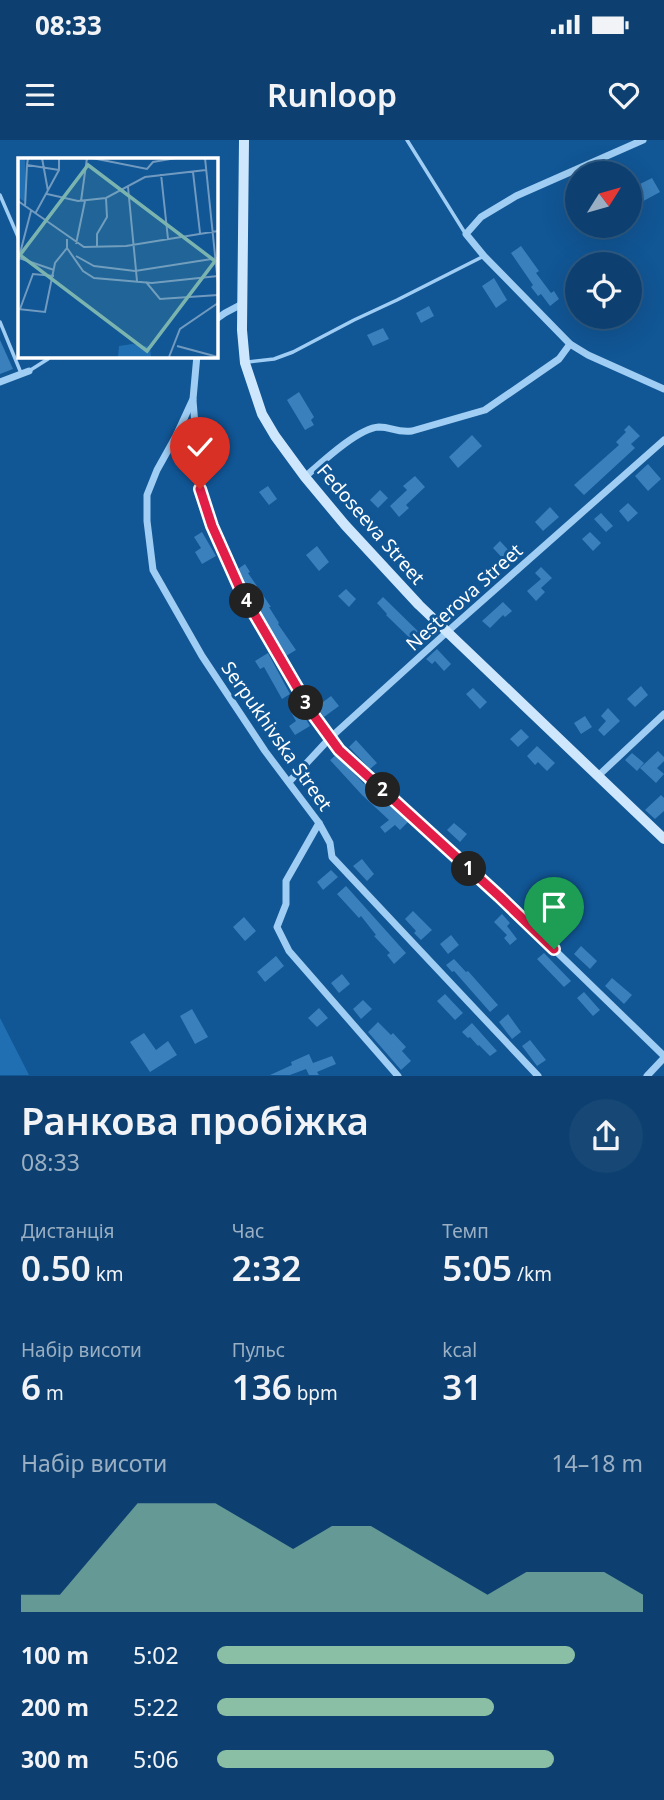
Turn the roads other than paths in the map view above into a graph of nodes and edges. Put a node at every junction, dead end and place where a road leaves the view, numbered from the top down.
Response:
1 (244, 140) edge
2 (407, 140) edge
3 (643, 140) edge
4 (0, 195) edge
5 (467, 234) junction
6 (18, 237) edge
7 (484, 256) junction
8 (242, 304) junction
9 (217, 319) edge
10 (0, 322) edge
11 (570, 344) junction
12 (48, 357) edge
13 (197, 357) edge
14 (245, 363) junction
15 (25, 372) junction
16 (0, 382) edge
17 (664, 389) edge
18 (193, 399) junction
19 (664, 440) edge
20 (305, 477) junction
21 (447, 632) junction
22 (664, 714) edge
23 (330, 738) junction
24 (598, 776) junction
25 (289, 782) junction
26 (319, 823) junction
27 (664, 839) edge
28 (664, 1057) edge
29 (398, 1076) edge
30 (538, 1076) edge
31 (647, 1076) edge

1 - 8 main road, Fedoseeva Street
2 - 5 lane
3 - 5 street
4 - 6 lane
5 - 7 street
7 - 11 street
7 - 14 lane
8 - 9 street
8 - 14 main road, Fedoseeva Street
10 - 15 lane
11 - 17 street
11 - 20 street
12 - 15 lane
13 - 18 street, Serpukhivska Street
14 - 20 main road, Fedoseeva Street
15 - 16 street
18 - 23 street
18 - 25 street, Serpukhivska Street
19 - 21 street, Nesterova Street
20 - 21 main road, Fedoseeva Street
21 - 23 street, Nesterova Street
21 - 24 main road, Fedoseeva Street
22 - 24 street
23 - 25 street, Nesterova Street
23 - 28 street
24 - 27 main road, Fedoseeva Street
25 - 26 street, Serpukhivska Street
26 - 29 street
26 - 30 street, Serpukhivska Street
28 - 31 street

